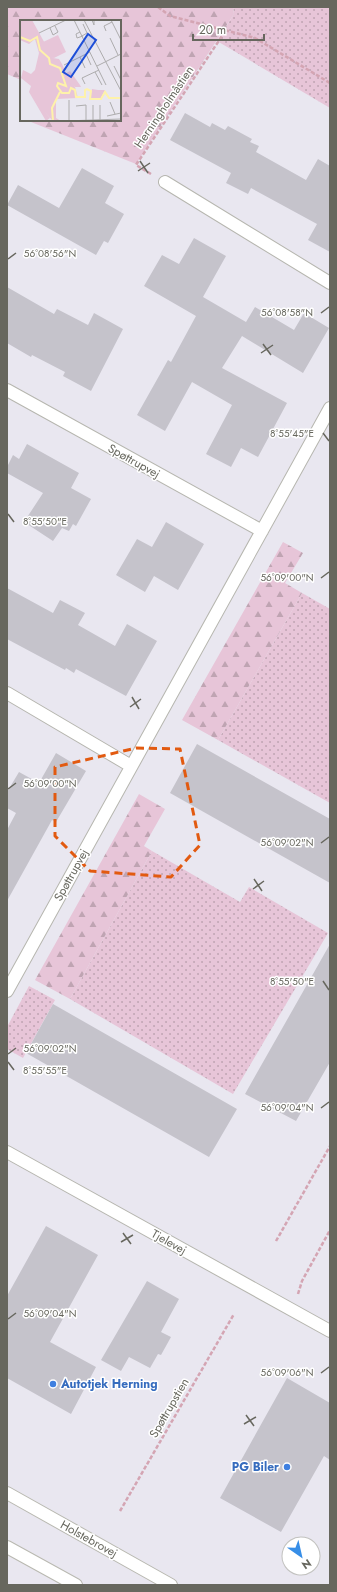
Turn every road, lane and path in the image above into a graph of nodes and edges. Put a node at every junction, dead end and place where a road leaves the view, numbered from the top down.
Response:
1 (158, 7) edge
2 (226, 30) junction
3 (330, 83) edge
4 (165, 182) joint
5 (330, 283) edge
6 (7, 390) edge
7 (330, 408) edge
8 (262, 532) junction
9 (7, 693) edge
10 (131, 766) junction
11 (8, 985) edge
12 (330, 1146) edge
13 (7, 1152) edge
14 (330, 1230) edge
15 (276, 1241) dead end
16 (289, 1308) junction
17 (234, 1314) dead end
18 (330, 1331) edge
19 (7, 1493) edge
20 (120, 1511) dead end
21 (7, 1547) edge
22 (76, 1585) edge
23 (171, 1585) edge

1 - 2 path
2 - 3 path
2 - 4 path, Herningholmåstien
4 - 5 street
6 - 8 street, Spøttrupvej
7 - 8 street, Spøttrupvej
8 - 10 street, Spøttrupvej
9 - 10 street
10 - 11 street, Spøttrupvej
12 - 15 path
13 - 16 street, Tjelevej
14 - 16 path
16 - 18 street, Tjelevej
17 - 20 path, Spøttrupstien
19 - 23 street, Holstebrovej
21 - 22 street

